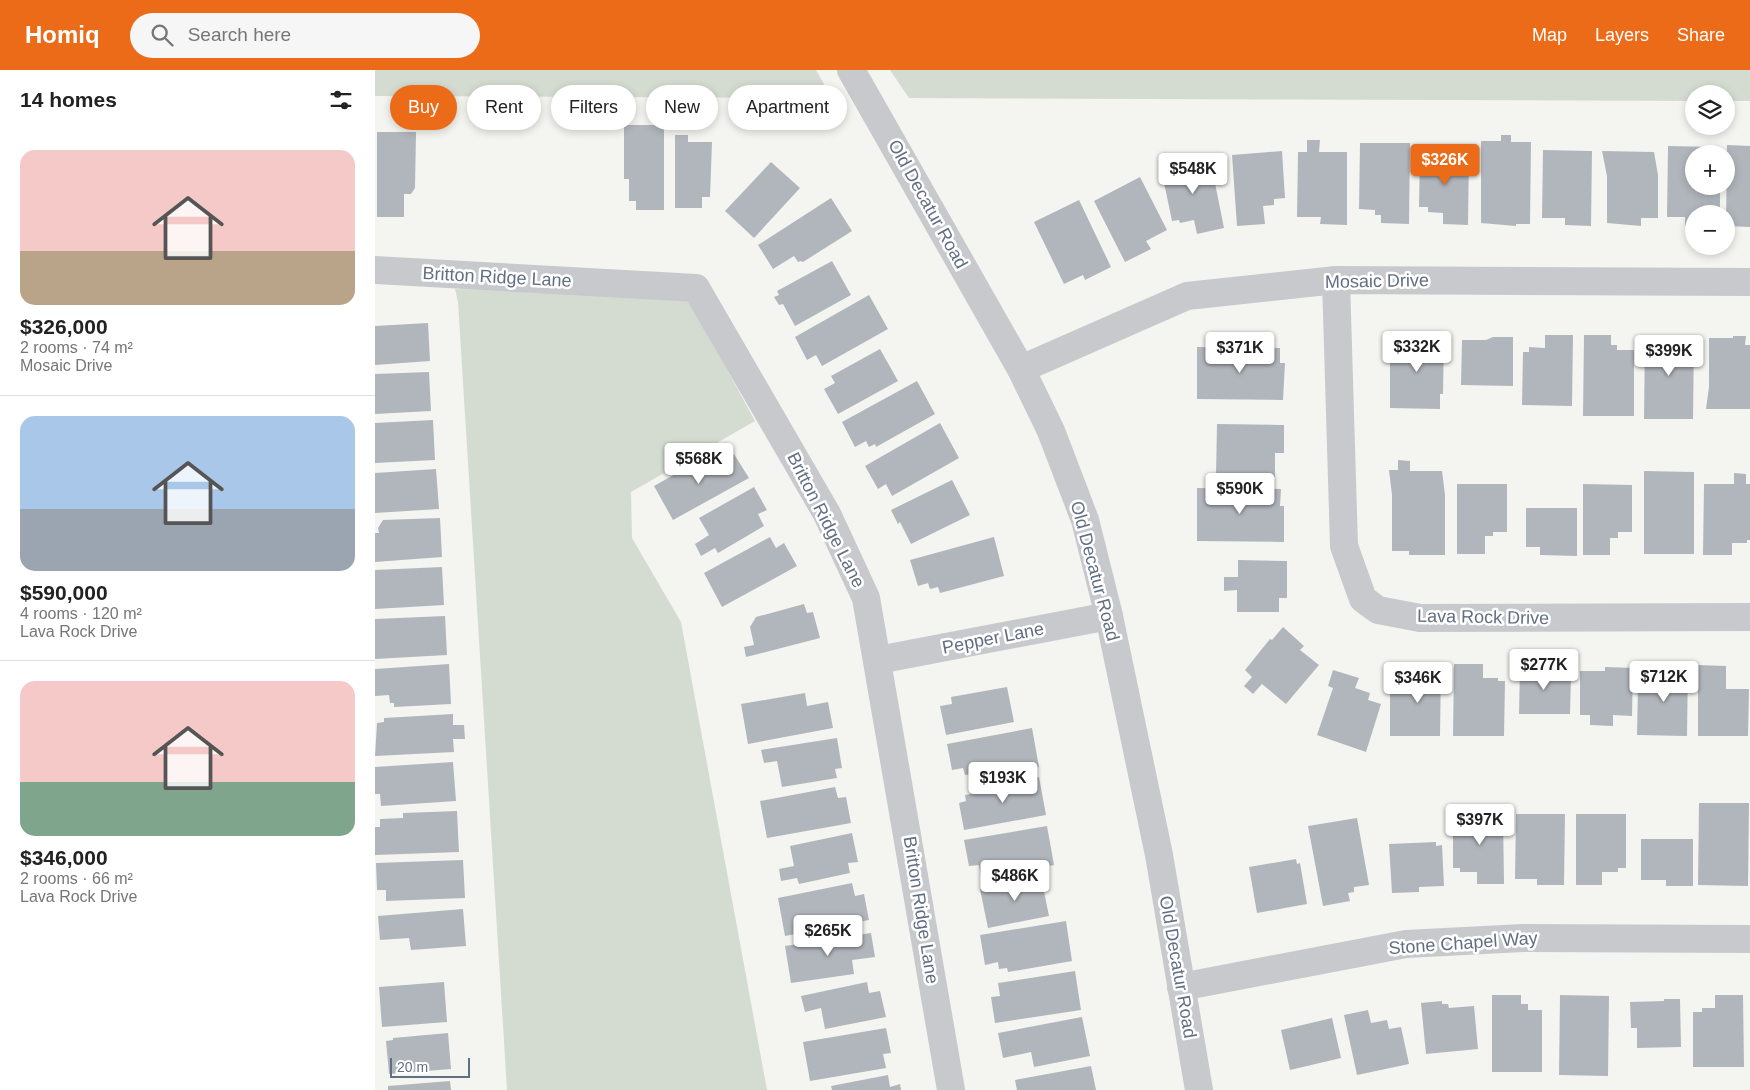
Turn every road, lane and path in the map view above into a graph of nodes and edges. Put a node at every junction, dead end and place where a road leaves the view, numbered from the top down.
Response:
1 (851, 70) edge
2 (375, 270) edge
3 (1337, 280) junction
4 (1750, 282) edge
5 (1021, 369) junction
6 (1109, 616) junction
7 (1750, 617) edge
8 (878, 660) junction
9 (1750, 939) edge
10 (1181, 987) junction
11 (951, 1090) edge
12 (1199, 1090) edge

1 - 5 street, Old Decatur Road
2 - 8 street, Britton Ridge Lane
3 - 4 street, Mosaic Drive
3 - 5 street, Mosaic Drive
3 - 7 street, Lava Rock Drive
5 - 6 street, Old Decatur Road
6 - 8 street, Pepper Lane
6 - 10 street, Old Decatur Road
8 - 11 street, Britton Ridge Lane
9 - 10 street, Stone Chapel Way
10 - 12 street, Old Decatur Road

